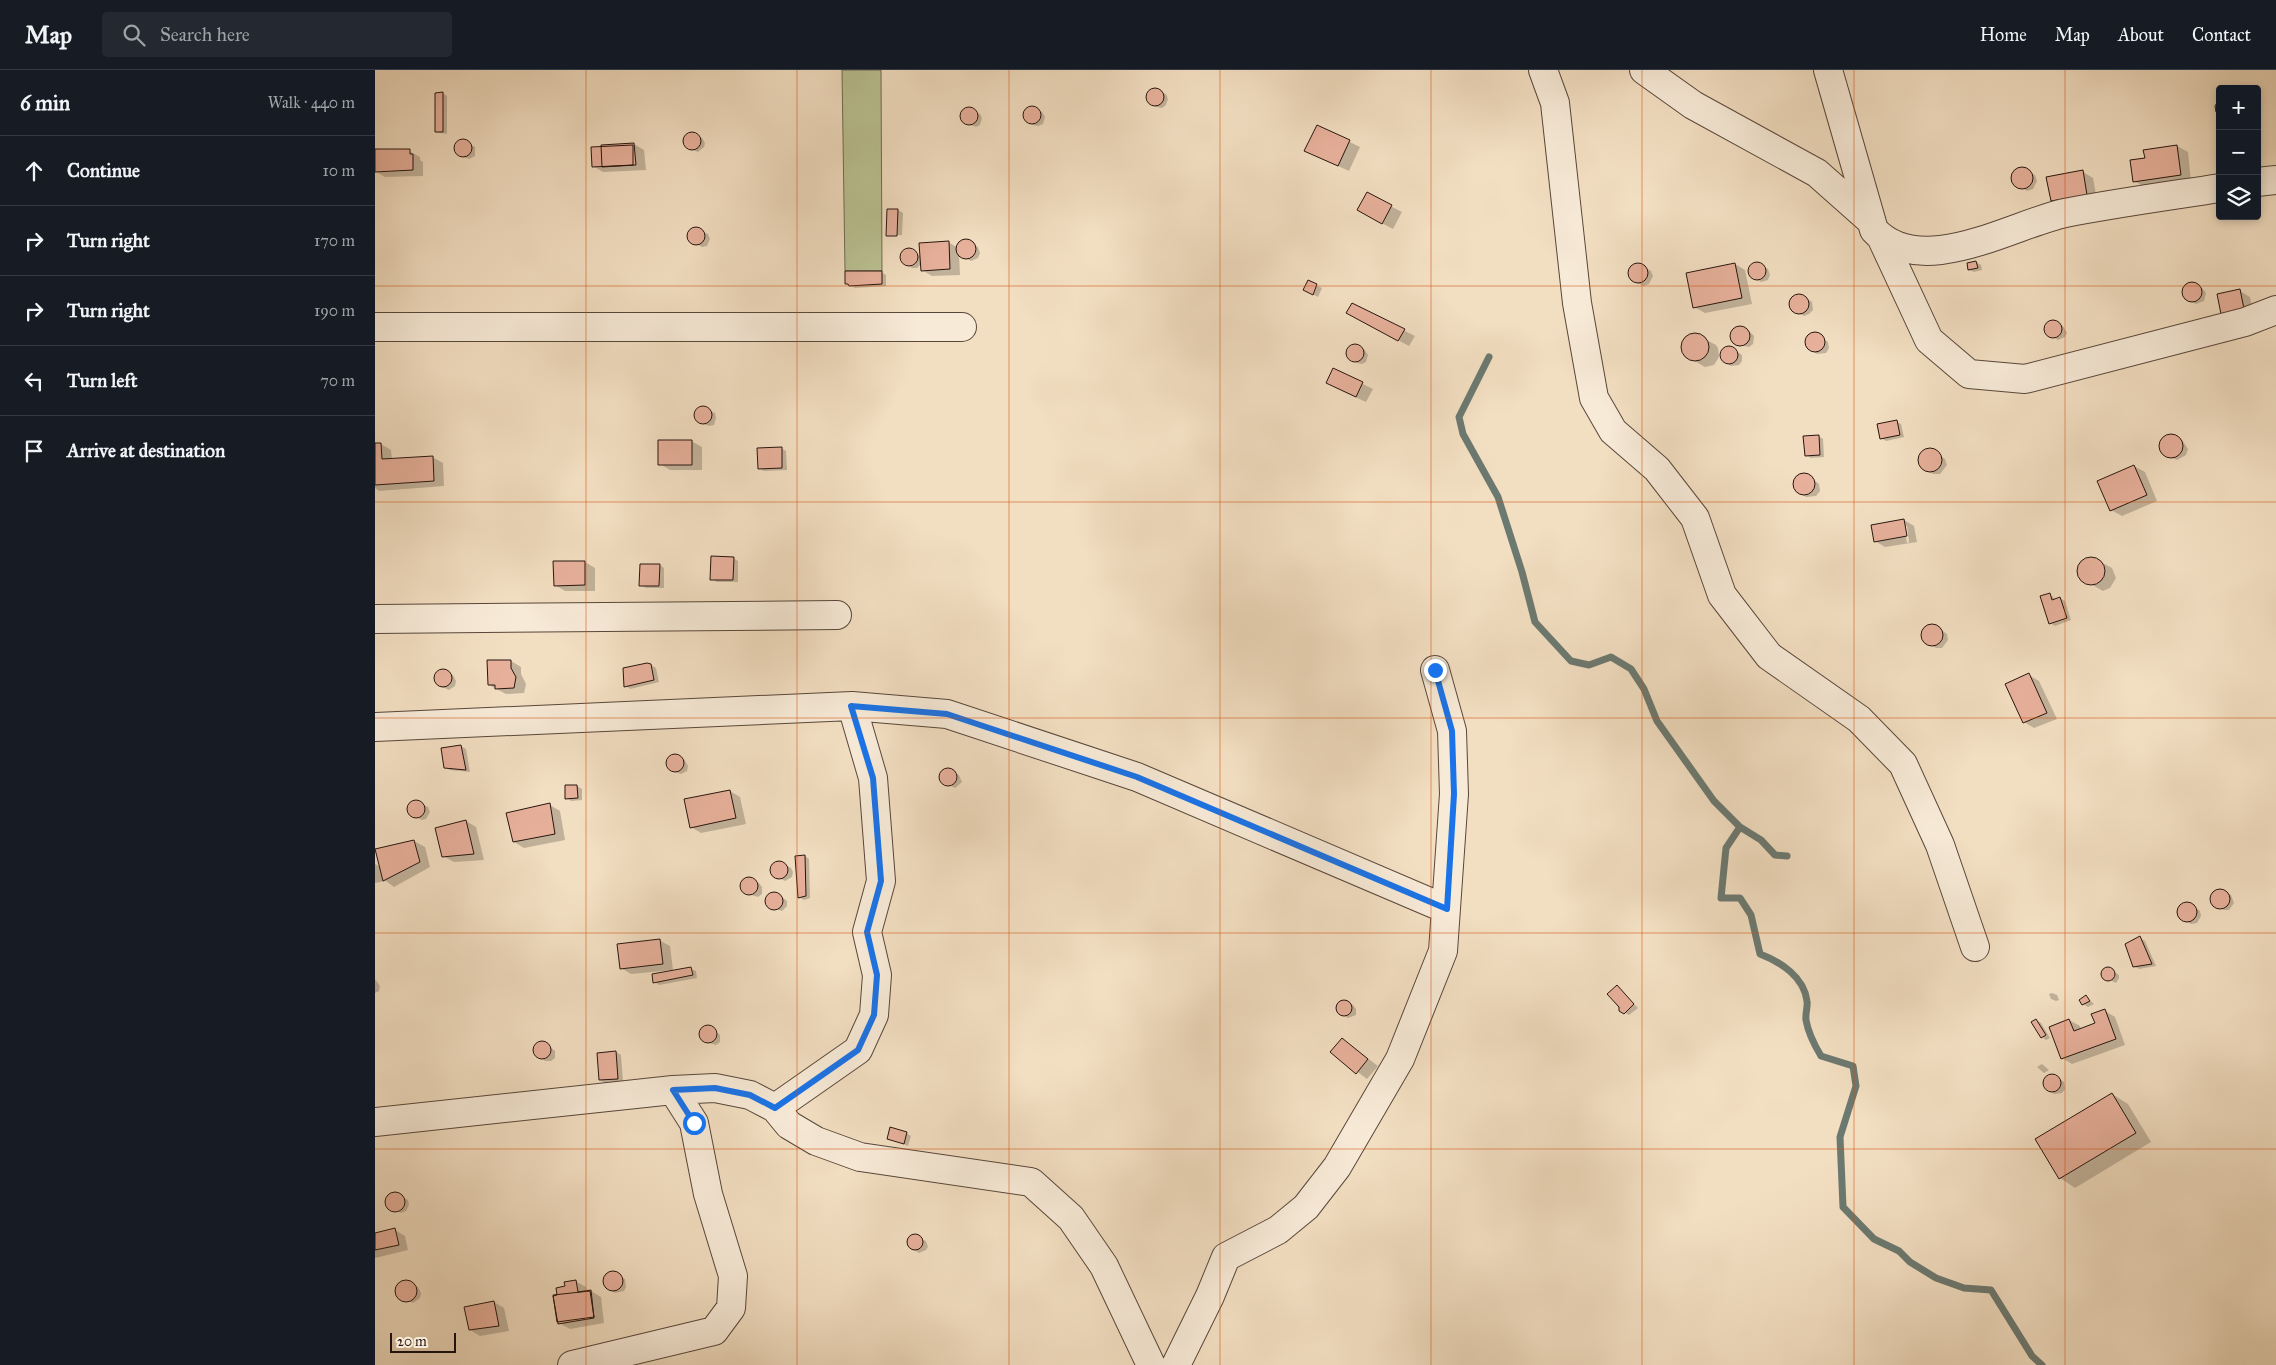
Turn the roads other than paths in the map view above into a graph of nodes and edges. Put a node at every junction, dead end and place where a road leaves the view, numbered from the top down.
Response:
1 (1543, 70) edge
2 (1644, 70) edge
3 (1828, 70) edge
4 (2276, 180) edge
5 (2261, 182) edge
6 (2216, 189) edge
7 (1876, 229) junction
8 (2276, 310) edge
9 (962, 327) dead end
10 (375, 328) edge
11 (837, 615) dead end
12 (375, 619) edge
13 (1435, 670) dead end
14 (851, 706) junction
15 (375, 727) edge
16 (1447, 909) junction
17 (1975, 946) dead end
18 (673, 1090) junction
19 (775, 1108) junction
20 (375, 1122) edge
21 (572, 1365) edge
22 (1151, 1365) edge
23 (1177, 1365) edge

1 - 17 street
2 - 7 street
3 - 7 street
4 - 5 street
6 - 7 street
7 - 8 street
9 - 10 street
11 - 12 street
13 - 16 street
14 - 15 street
14 - 16 street
14 - 19 street
16 - 23 street
18 - 19 street
18 - 20 street
18 - 21 street
19 - 22 street

